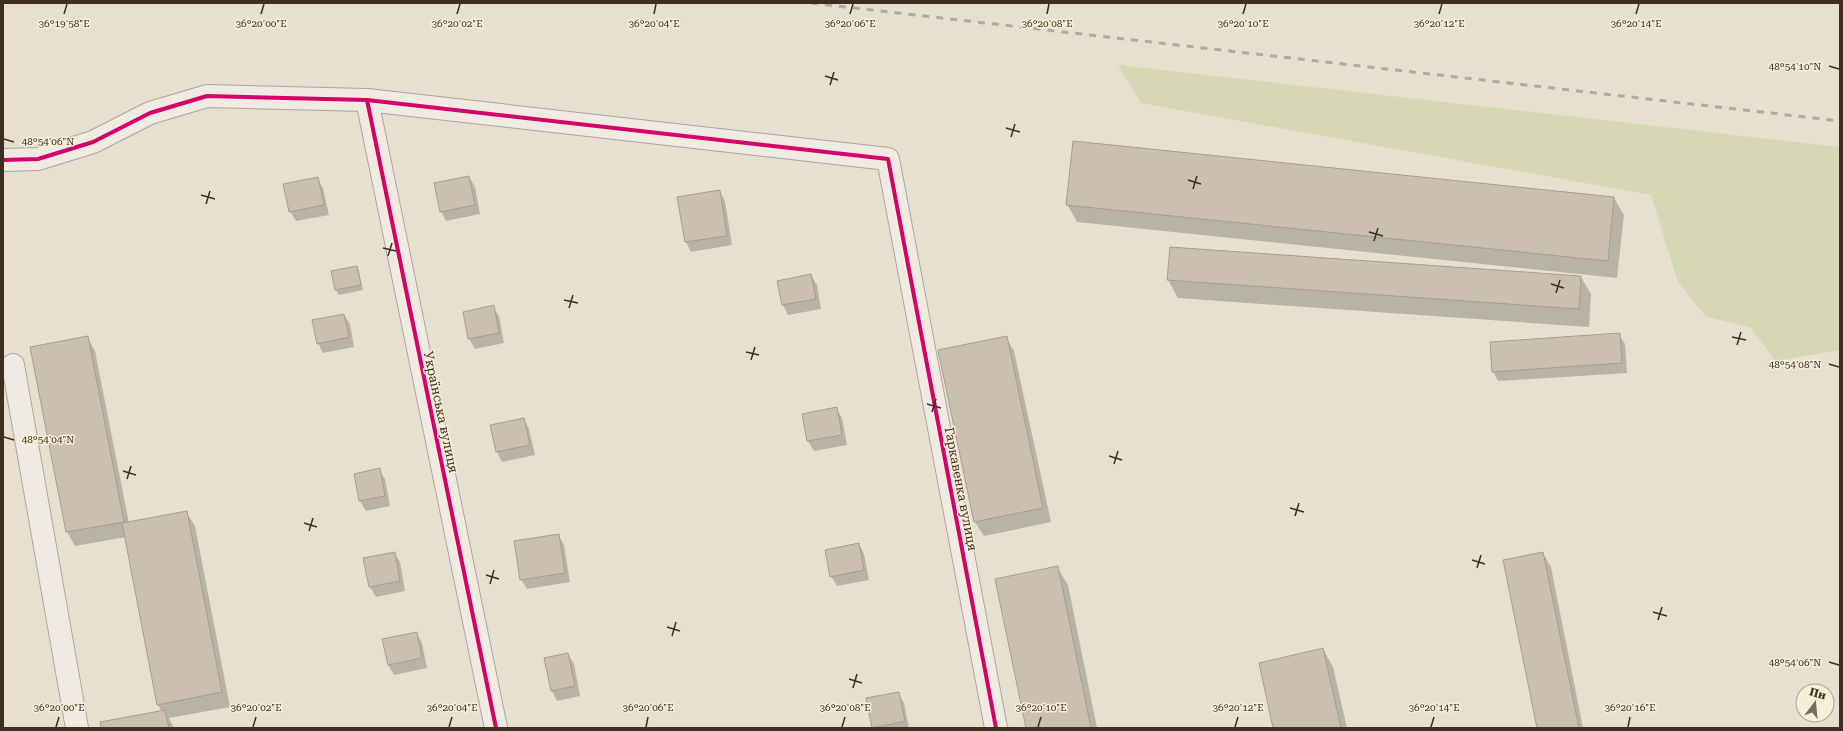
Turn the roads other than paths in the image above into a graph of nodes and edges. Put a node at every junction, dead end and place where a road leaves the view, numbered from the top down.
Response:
1 (367, 100) junction
2 (3, 160) edge
3 (13, 365) dead end
4 (77, 728) edge
5 (496, 728) edge
6 (996, 728) edge

1 - 2 street
1 - 5 street, Українська вулиця
1 - 6 street, Гаркавенка вулиця
3 - 4 street

